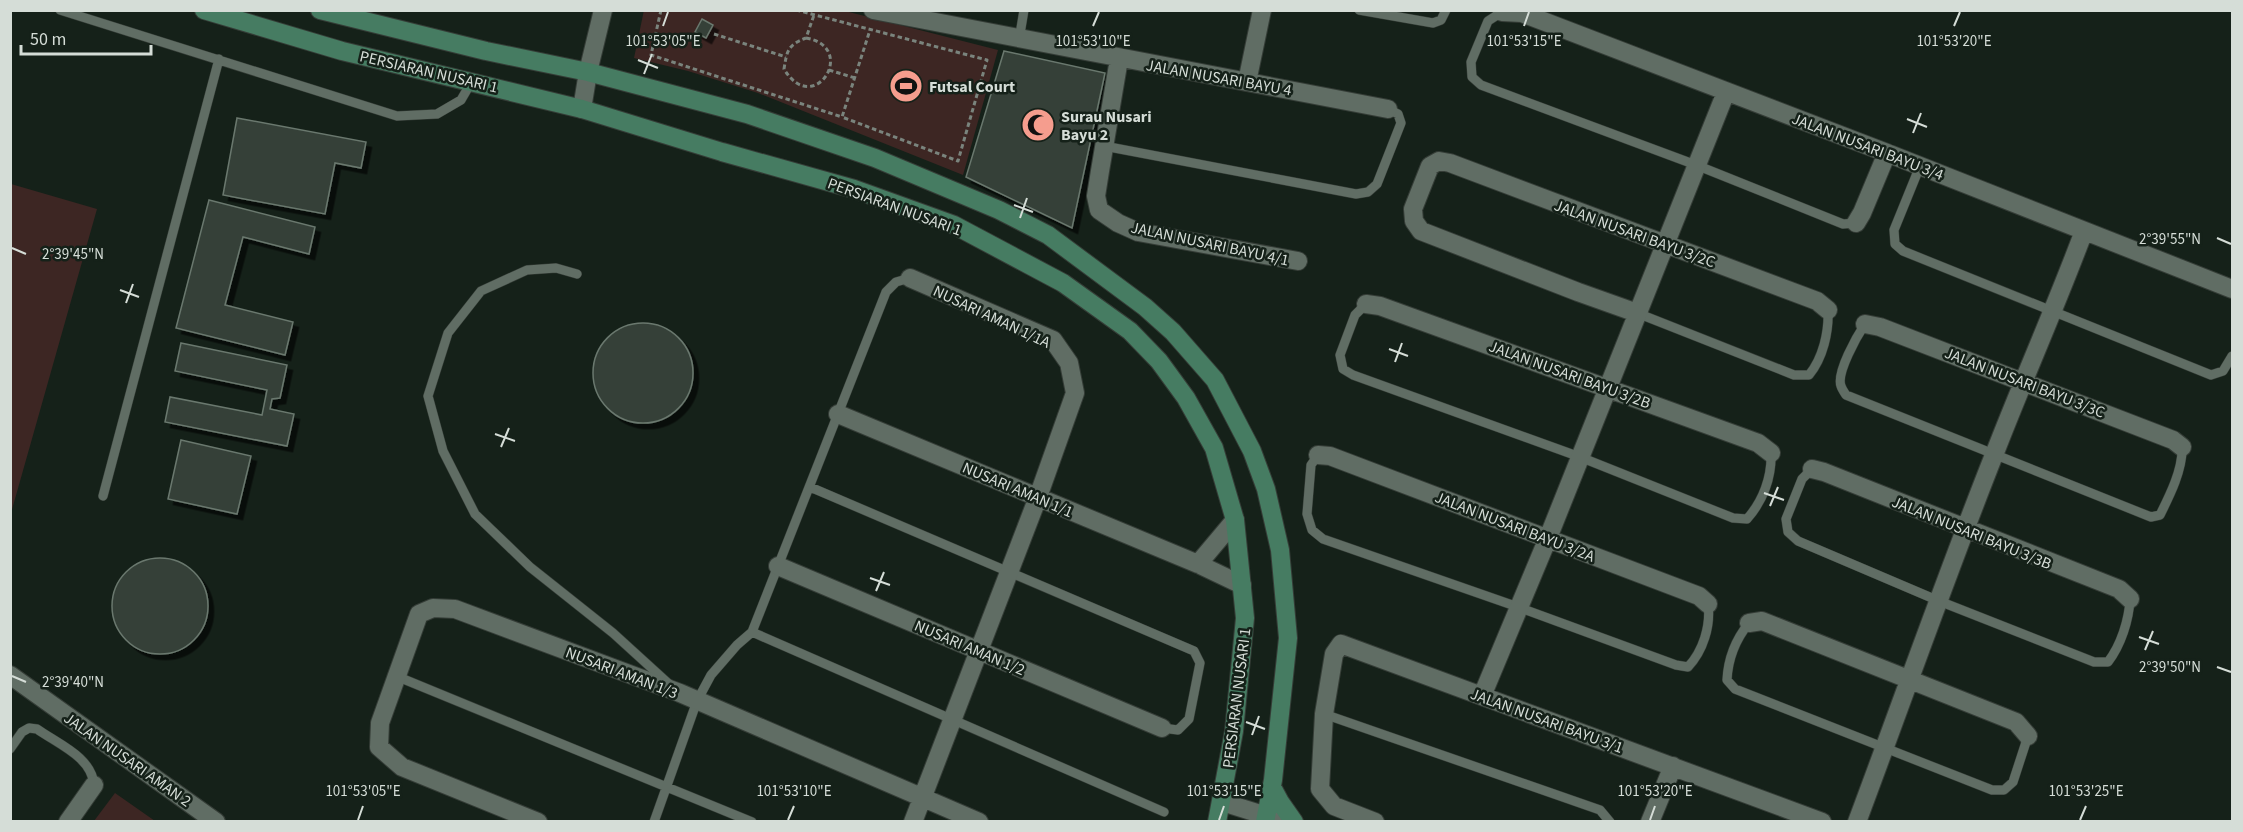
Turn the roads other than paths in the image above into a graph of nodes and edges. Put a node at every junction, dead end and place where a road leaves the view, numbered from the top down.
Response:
1 (60, 10) edge
2 (204, 10) edge
3 (320, 10) edge
4 (603, 10) edge
5 (873, 10) edge
6 (1024, 10) edge
7 (1262, 10) edge
8 (1359, 10) edge
9 (1446, 10) edge
10 (1502, 12) joint
11 (1019, 40) junction
12 (219, 59) junction
13 (1119, 59) junction
14 (588, 72) junction
15 (472, 81) junction
16 (1247, 82) junction
17 (1726, 92) junction
18 (582, 109) junction
19 (1388, 109) joint
20 (1104, 146) junction
21 (1887, 153) junction
22 (1696, 165) junction
23 (1920, 166) junction
24 (1856, 223) joint
25 (2084, 231) junction
26 (1665, 244) junction
27 (1298, 261) dead end
28 (577, 274) dead end
29 (910, 278) joint
30 (2232, 289) edge
31 (1366, 304) joint
32 (1828, 310) joint
33 (1637, 313) junction
34 (2053, 313) junction
35 (1865, 324) joint
36 (2232, 356) edge
37 (2024, 381) junction
38 (1607, 387) junction
39 (838, 414) junction
40 (2182, 447) joint
41 (1771, 453) joint
42 (1995, 453) junction
43 (1318, 456) joint
44 (1580, 457) junction
45 (1812, 469) joint
46 (810, 487) junction
47 (103, 496) dead end
48 (1038, 497) junction
49 (1235, 520) junction
50 (1965, 529) junction
51 (1548, 538) junction
52 (1198, 564) junction
53 (778, 566) junction
54 (1009, 573) junction
55 (1242, 585) junction
56 (2130, 599) joint
57 (1939, 601) junction
58 (1708, 604) joint
59 (1518, 607) junction
60 (1749, 623) joint
61 (752, 632) junction
62 (979, 651) junction
63 (10, 675) edge
64 (396, 676) junction
65 (1908, 680) junction
66 (1482, 696) junction
67 (688, 697) junction
68 (1324, 714) junction
69 (952, 720) junction
70 (1162, 728) joint
71 (2028, 736) joint
72 (10, 748) edge
73 (1885, 748) junction
74 (1673, 766) junction
75 (94, 785) joint
76 (666, 787) junction
77 (1272, 787) junction
78 (922, 798) junction
79 (1222, 802) junction
80 (1164, 812) dead end
81 (1266, 818) edge
82 (1217, 821) edge
83 (68, 822) edge
84 (216, 822) edge
85 (537, 822) edge
86 (654, 822) edge
87 (752, 822) edge
88 (913, 822) edge
89 (979, 822) edge
90 (1286, 822) edge
91 (1294, 822) edge
92 (1374, 822) edge
93 (1610, 822) edge
94 (1650, 822) edge
95 (1822, 822) edge
96 (1857, 822) edge

1 - 12 lane
2 - 15 main road, PERSIARAN NUSARI 1
3 - 14 main road, PERSIARAN NUSARI 1
4 - 14 street
5 - 11 street, JALAN NUSARI BAYU 4
6 - 11 lane
7 - 16 street
8 - 9 lane
10 - 17 street, JALAN NUSARI BAYU 3/4
10 - 22 lane
11 - 13 street, JALAN NUSARI BAYU 4
12 - 15 lane
12 - 47 lane
13 - 16 street, JALAN NUSARI BAYU 4
13 - 20 street, JALAN NUSARI BAYU 4/1
14 - 18 street
14 - 77 main road, PERSIARAN NUSARI 1
15 - 18 main road, PERSIARAN NUSARI 1
16 - 19 street, JALAN NUSARI BAYU 4
17 - 21 street, JALAN NUSARI BAYU 3/4
17 - 22 street
18 - 49 main road, PERSIARAN NUSARI 1
19 - 20 lane
20 - 27 street, JALAN NUSARI BAYU 4/1
21 - 23 street, JALAN NUSARI BAYU 3/4
21 - 24 street
22 - 24 lane
22 - 26 street
23 - 25 street, JALAN NUSARI BAYU 3/4
23 - 34 lane
25 - 30 street, JALAN NUSARI BAYU 3/4
25 - 34 street
26 - 32 street, JALAN NUSARI BAYU 3/2C
26 - 33 street
26 - 33 street, JALAN NUSARI BAYU 3/2C
28 - 67 lane
29 - 39 lane
29 - 48 street, NUSARI AMAN 1/1A
31 - 38 street, JALAN NUSARI BAYU 3/2B
31 - 44 lane
32 - 33 lane
33 - 38 street
34 - 36 lane
34 - 37 street
35 - 37 street, JALAN NUSARI BAYU 3/3C
35 - 42 lane
37 - 40 street, JALAN NUSARI BAYU 3/3C
37 - 42 street
38 - 41 street, JALAN NUSARI BAYU 3/2B
38 - 44 street
39 - 46 lane
39 - 48 street, NUSARI AMAN 1/1
40 - 42 lane
41 - 44 lane
42 - 50 street
43 - 51 street, JALAN NUSARI BAYU 3/2A
43 - 59 lane
44 - 51 street
45 - 50 street, JALAN NUSARI BAYU 3/3B
45 - 57 lane
46 - 53 lane
46 - 54 lane
48 - 52 street, NUSARI AMAN 1/1
48 - 54 street, NUSARI AMAN 1/1A
49 - 52 street
49 - 55 main road, PERSIARAN NUSARI 1
50 - 56 street, JALAN NUSARI BAYU 3/3B
50 - 57 street
51 - 58 street, JALAN NUSARI BAYU 3/2A
51 - 59 street
52 - 55 street, NUSARI AMAN 1/1
53 - 61 lane
53 - 62 street, NUSARI AMAN 1/2
54 - 62 street, NUSARI AMAN 1/1A
54 - 70 lane
55 - 79 main road, PERSIARAN NUSARI 1
56 - 57 lane
57 - 65 street
58 - 59 lane
59 - 66 street
60 - 65 street
60 - 73 lane
61 - 67 lane
61 - 69 lane
62 - 69 street, NUSARI AMAN 1/1A
62 - 70 street, NUSARI AMAN 1/2
63 - 84 street, JALAN NUSARI AMAN 2
64 - 67 street, NUSARI AMAN 1/3
64 - 76 lane
64 - 85 street, NUSARI AMAN 1/3
65 - 71 street
65 - 73 street
66 - 68 street, JALAN NUSARI BAYU 3/1
66 - 74 street, JALAN NUSARI BAYU 3/1
67 - 76 lane
67 - 78 street, NUSARI AMAN 1/3
68 - 92 street
68 - 93 lane
69 - 78 street, NUSARI AMAN 1/1A
69 - 80 lane
71 - 73 lane
72 - 75 lane
73 - 96 street
74 - 94 street
74 - 95 street, JALAN NUSARI BAYU 3/1
75 - 83 street
76 - 86 lane
76 - 87 lane
77 - 81 main road, PERSIARAN NUSARI 1
77 - 91 main road
78 - 88 street, NUSARI AMAN 1/1A
78 - 89 street, NUSARI AMAN 1/3
79 - 81 street
79 - 82 main road, PERSIARAN NUSARI 1
81 - 90 street

